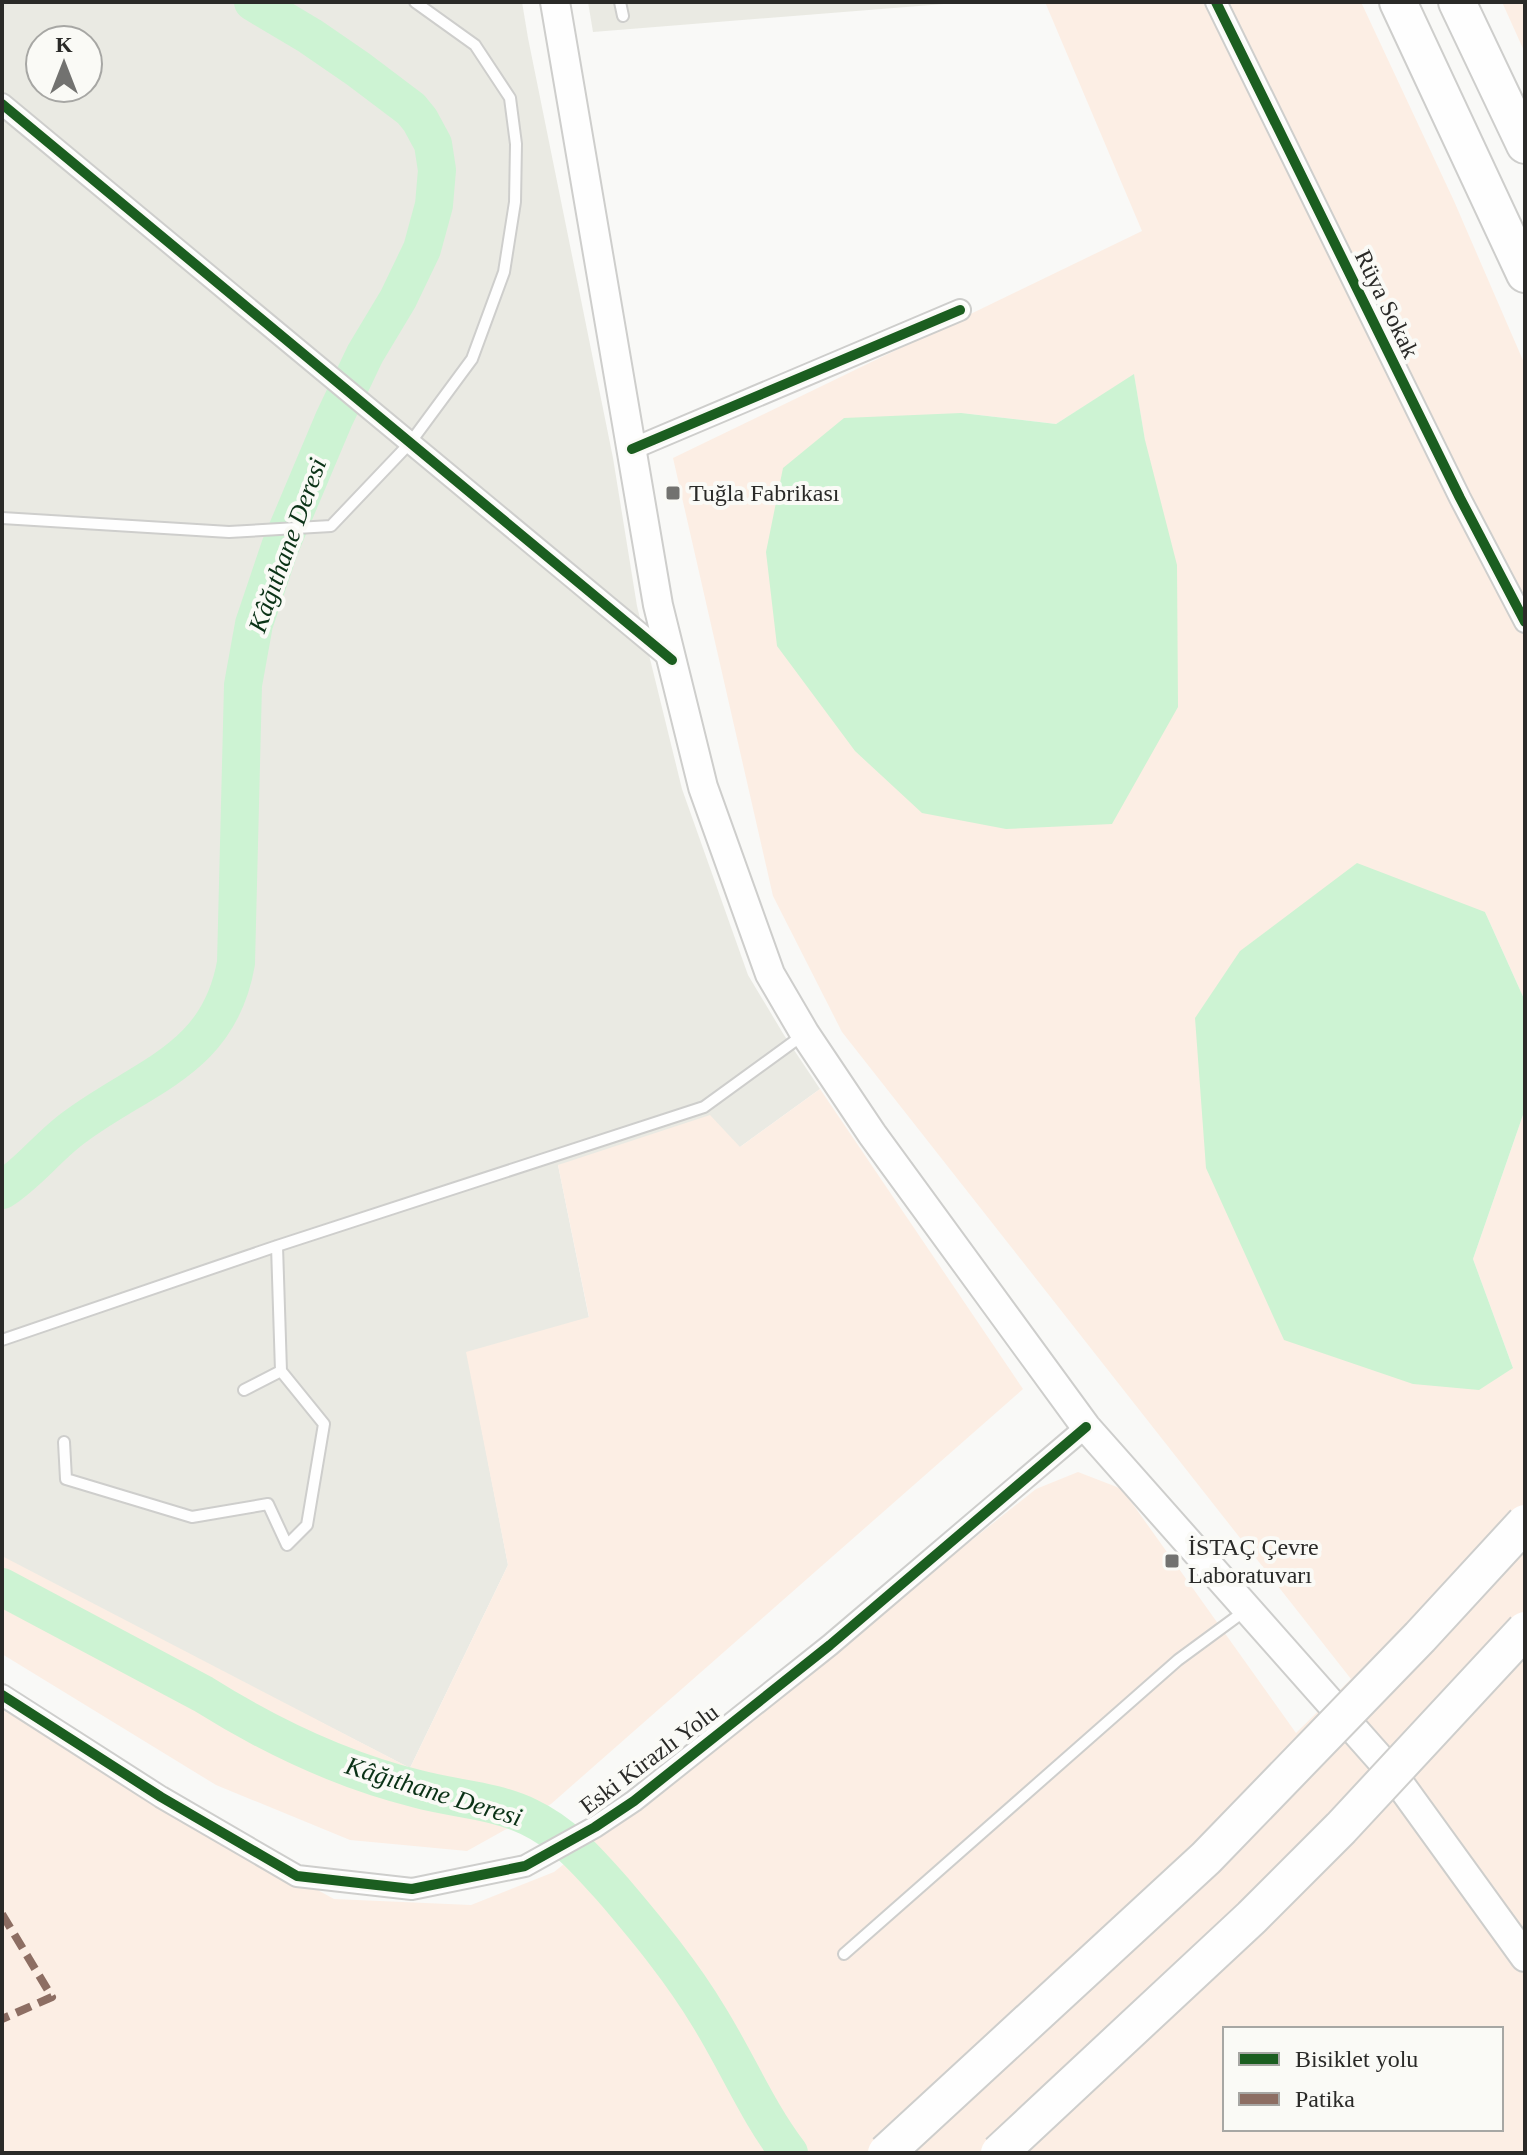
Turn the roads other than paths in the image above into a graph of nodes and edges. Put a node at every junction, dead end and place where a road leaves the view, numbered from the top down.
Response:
1 (415, 2) edge
2 (555, 2) edge
3 (620, 2) edge
4 (1216, 2) edge
5 (1398, 2) edge
6 (1457, 2) edge
7 (623, 16) dead end
8 (2, 104) edge
9 (1525, 145) edge
10 (1525, 274) edge
11 (960, 310) dead end
12 (410, 443) junction
13 (632, 449) junction
14 (2, 518) edge
15 (1525, 622) edge
16 (672, 660) junction
17 (805, 1034) junction
18 (277, 1246) junction
19 (2, 1340) edge
20 (281, 1371) junction
21 (244, 1390) dead end
22 (1086, 1427) junction
23 (64, 1442) dead end
24 (1525, 1523) edge
25 (1248, 1609) junction
26 (1525, 1630) edge
27 (2, 1695) edge
28 (844, 1954) dead end
29 (1525, 1957) edge
30 (886, 2153) edge
31 (999, 2153) edge

1 - 12 lane
2 - 13 main road
3 - 7 lane
4 - 15 street, Rüya Sokak
5 - 10 highway
6 - 9 highway
8 - 12 street
11 - 13 street
12 - 14 lane
12 - 16 street
13 - 16 main road
16 - 17 main road
17 - 18 lane
17 - 22 main road
18 - 19 lane
18 - 20 lane
20 - 21 lane
20 - 23 lane
22 - 25 main road
22 - 27 street, Eski Kirazlı Yolu
24 - 30 highway, bridge
25 - 28 lane
25 - 29 main road
26 - 31 highway, bridge

